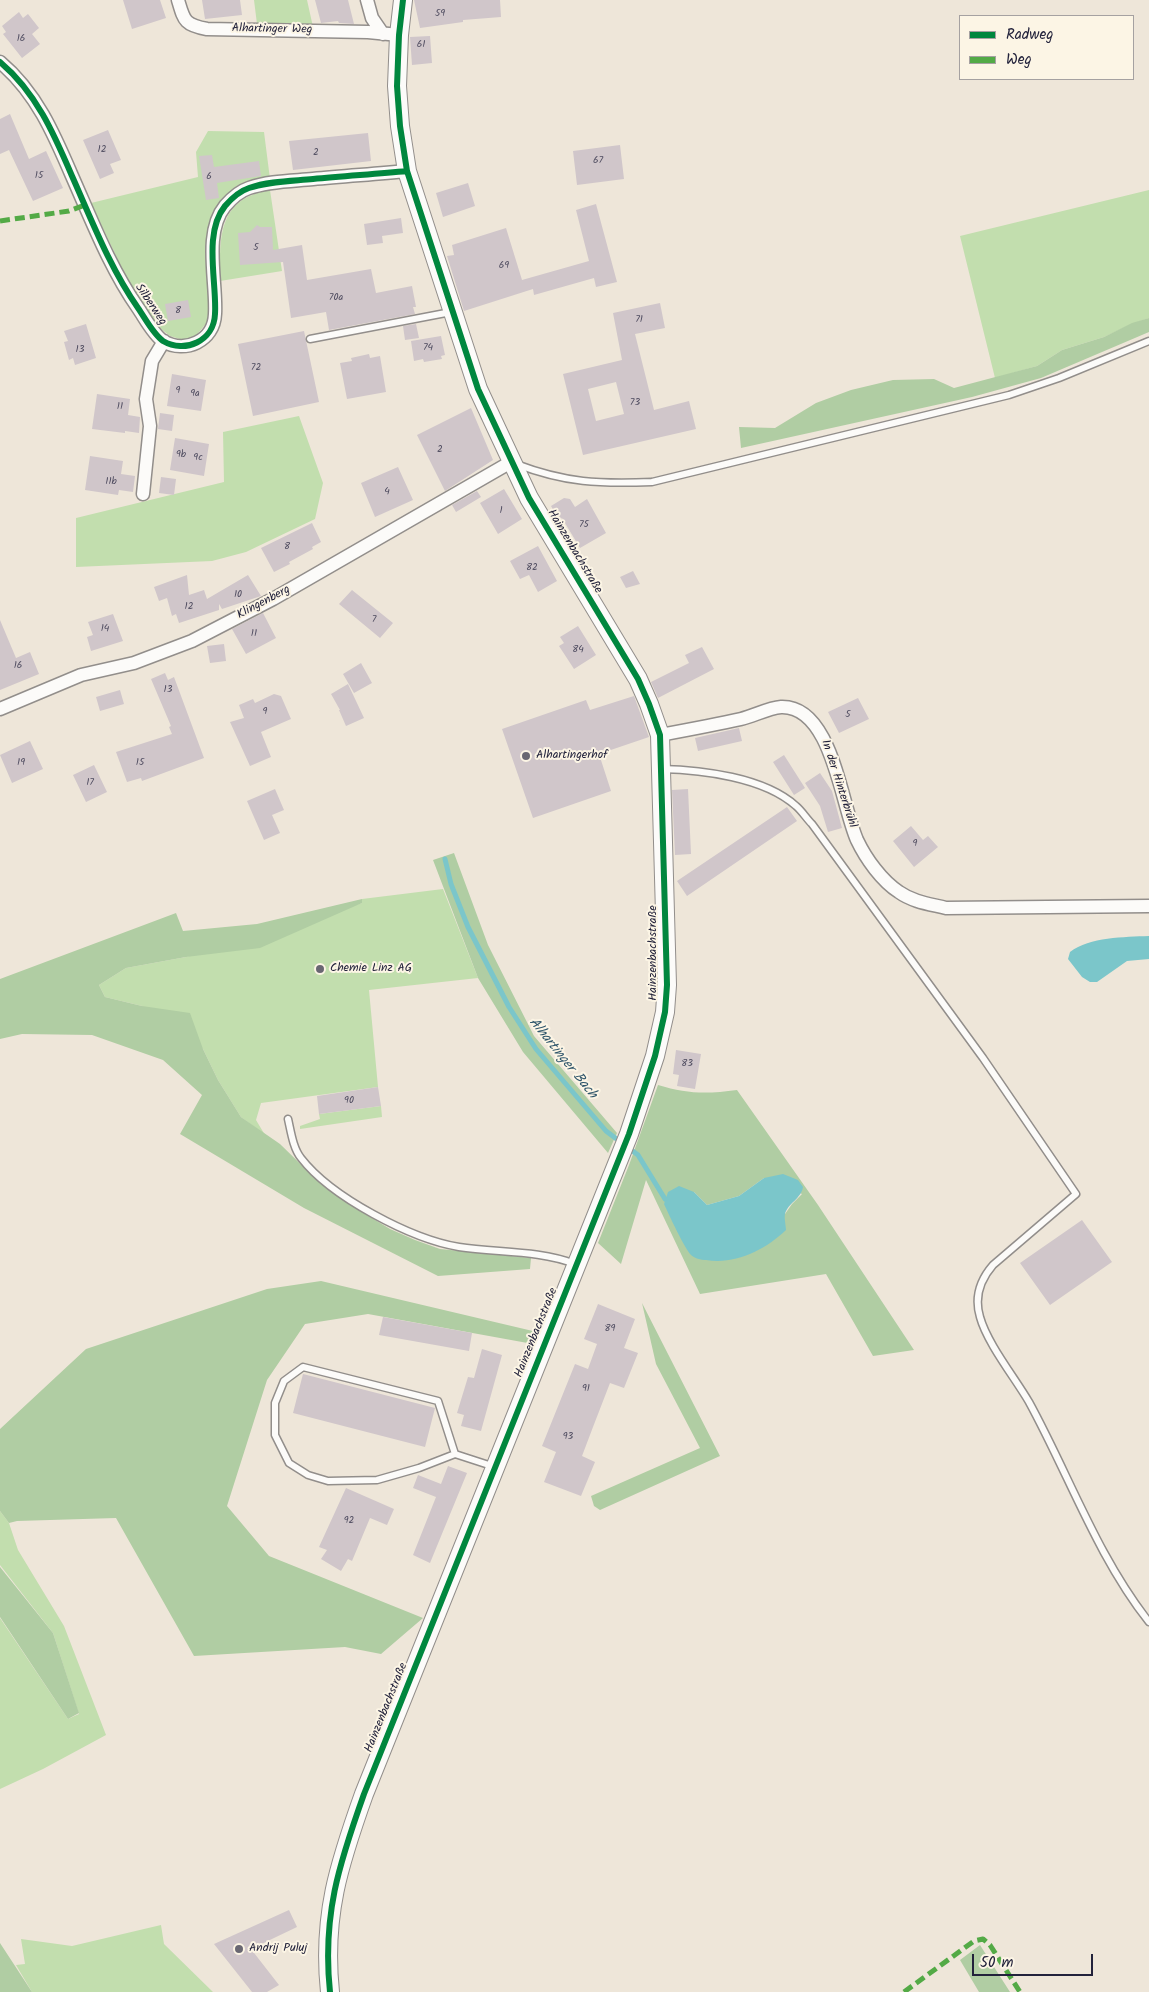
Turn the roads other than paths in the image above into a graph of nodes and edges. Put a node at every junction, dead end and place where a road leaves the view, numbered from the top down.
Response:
1 (178, 0) edge
2 (367, 0) edge
3 (402, 0) edge
4 (391, 34) junction
5 (0, 62) edge
6 (407, 171) junction
7 (452, 312) junction
8 (310, 339) dead end
9 (164, 341) junction
10 (1149, 341) edge
11 (512, 462) junction
12 (143, 494) dead end
13 (0, 709) edge
14 (660, 735) junction
15 (661, 769) junction
16 (1149, 906) edge
17 (288, 1119) dead end
18 (577, 1264) junction
19 (455, 1454) junction
20 (496, 1468) junction
21 (1149, 1622) edge
22 (330, 1992) edge

1 - 4 street, Alhartinger Weg
2 - 4 street
3 - 4 street, Hainzenbachstraße
4 - 6 street, Hainzenbachstraße
5 - 9 street, Silberweg
6 - 7 street, Hainzenbachstraße
6 - 9 street, Silberweg
7 - 8 lane
7 - 11 street, Hainzenbachstraße
9 - 12 street, Silberweg
10 - 11 lane
11 - 13 street, Klingenberg
11 - 14 street, Hainzenbachstraße
14 - 15 street, Hainzenbachstraße
14 - 16 street, In der Hinterbrühl
15 - 18 street, Hainzenbachstraße
15 - 21 lane
17 - 18 lane
18 - 20 street, Hainzenbachstraße
19 - 19 lane
19 - 20 lane
20 - 22 street, Hainzenbachstraße

